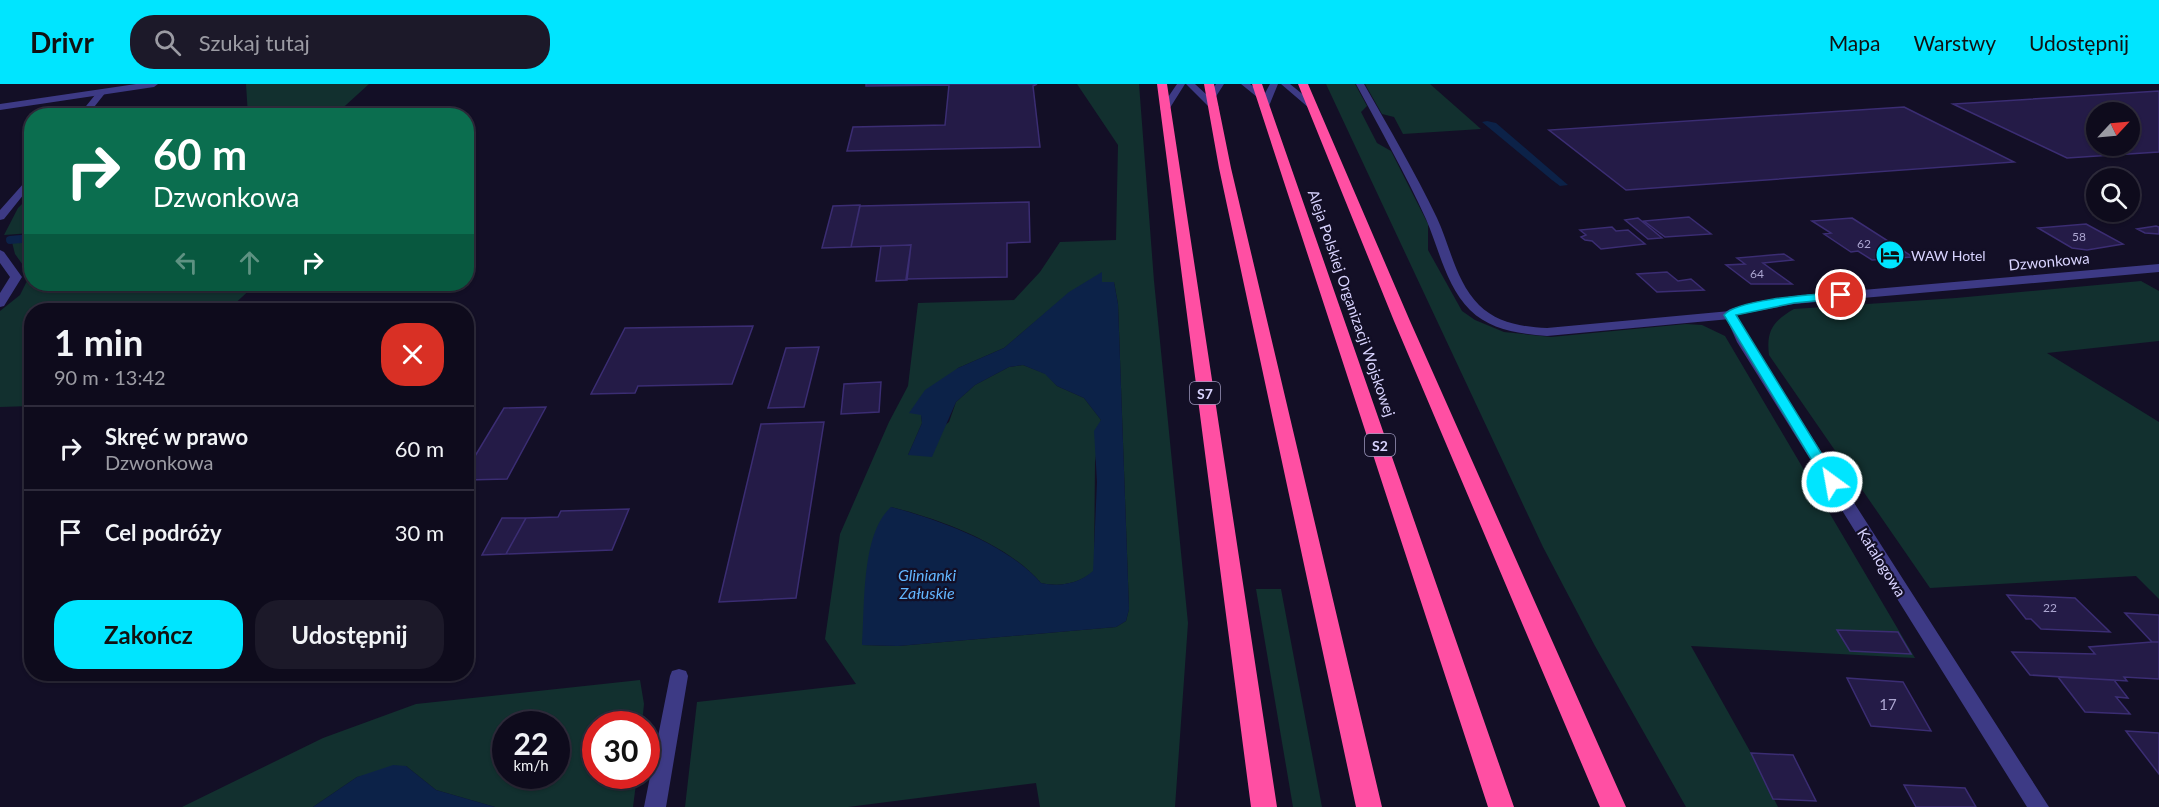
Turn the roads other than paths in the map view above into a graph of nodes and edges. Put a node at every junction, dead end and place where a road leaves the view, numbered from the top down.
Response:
1 (154, 84) edge
2 (1162, 84) edge
3 (1181, 84) edge
4 (1190, 84) edge
5 (1245, 84) edge
6 (1274, 84) edge
7 (1285, 84) edge
8 (1303, 84) edge
9 (1360, 84) edge
10 (117, 87) edge
11 (102, 92) junction
12 (1214, 93) edge
13 (1261, 96) edge
14 (1312, 106) junction
15 (0, 107) edge
16 (89, 108) edge
17 (1165, 109) junction
18 (24, 187) edge
19 (0, 218) edge
20 (0, 254) edge
21 (2159, 268) edge
22 (2139, 269) junction
23 (2159, 280) edge
24 (0, 303) edge
25 (1730, 315) junction
26 (679, 676) dead end
27 (655, 807) edge
28 (1264, 807) edge
29 (1369, 807) edge
30 (1501, 807) edge
31 (1613, 807) edge
32 (2038, 807) edge

1 - 10 street
2 - 17 highway, S7
3 - 17 street
4 - 12 street
5 - 13 street
6 - 13 street
7 - 14 street
8 - 14 highway
9 - 25 street, Dzwonkowa
10 - 11 street
11 - 15 street
11 - 16 street
12 - 29 highway
13 - 30 highway, Aleja Polskiej Organizacji Wojskowej / S2
14 - 31 highway
17 - 28 highway, S7
18 - 19 street
20 - 24 street
21 - 22 street, Dzwonkowa
22 - 23 street
22 - 25 street, Dzwonkowa
25 - 32 street, Katalogowa
26 - 27 street

